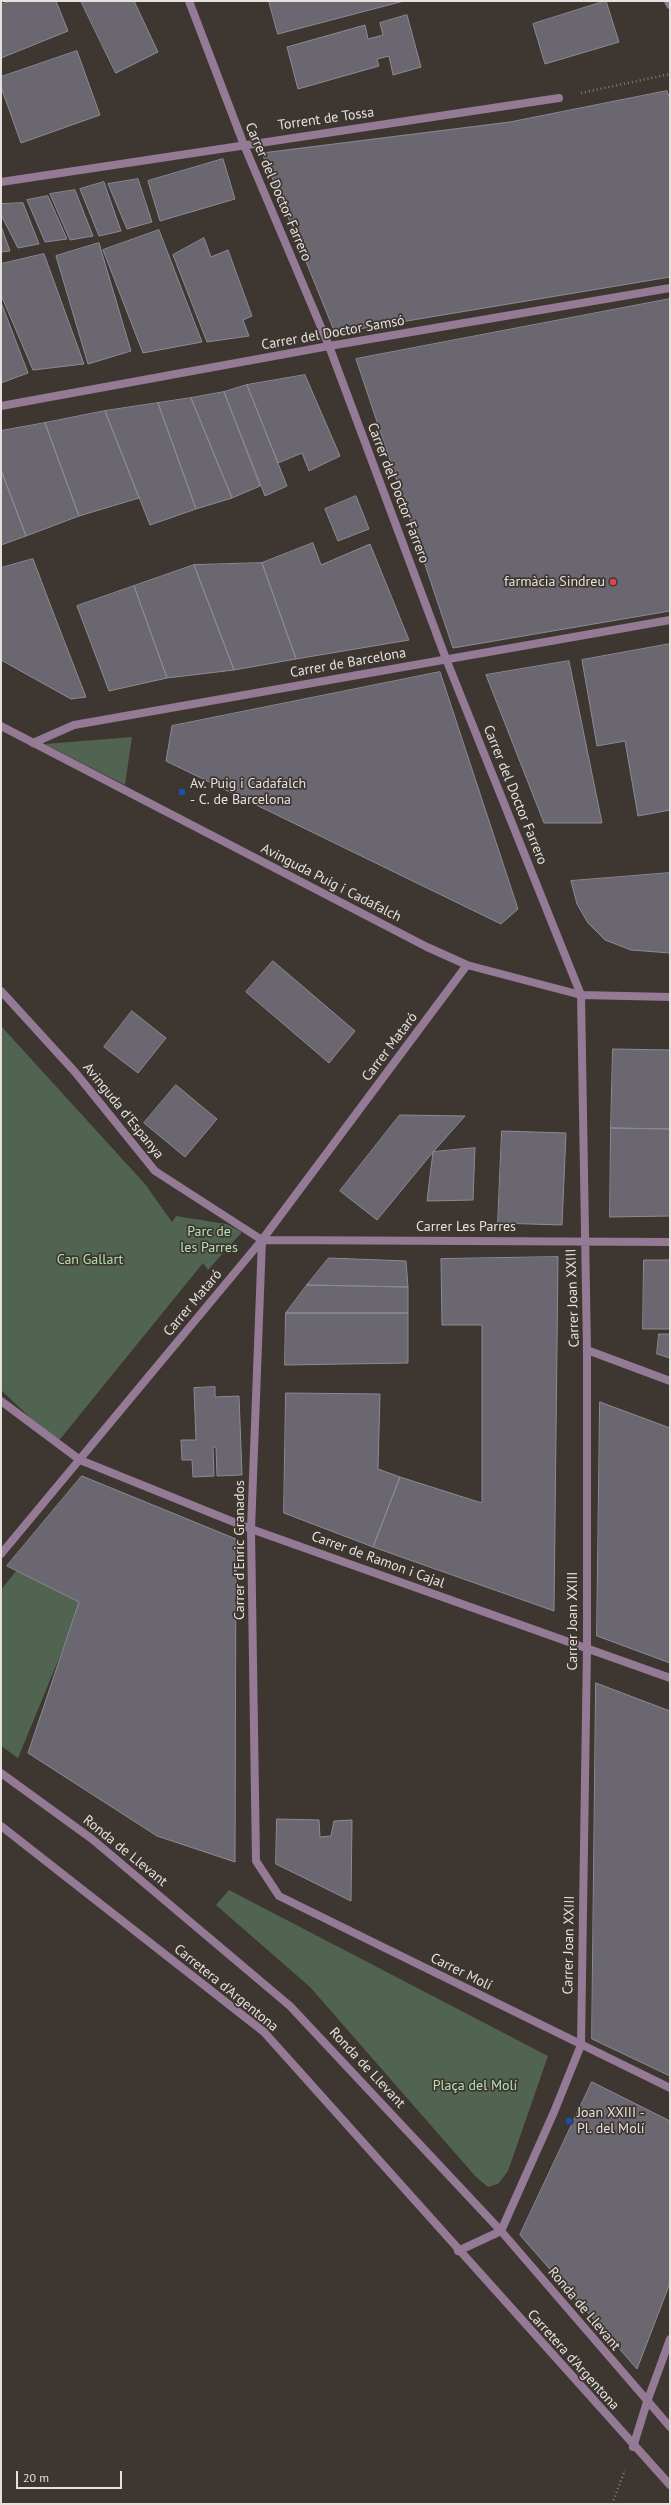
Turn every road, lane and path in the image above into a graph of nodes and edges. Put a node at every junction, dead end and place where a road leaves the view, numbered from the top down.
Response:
1 (189, 1) edge
2 (668, 1) edge
3 (670, 5) edge
4 (670, 74) edge
5 (559, 98) joint
6 (244, 144) junction
7 (1, 182) edge
8 (670, 288) edge
9 (329, 346) junction
10 (1, 406) edge
11 (670, 620) edge
12 (446, 659) junction
13 (1, 726) edge
14 (33, 743) junction
15 (467, 965) junction
16 (1, 991) edge
17 (581, 995) junction
18 (670, 997) edge
19 (262, 1240) junction
20 (584, 1241) junction
21 (670, 1242) edge
22 (587, 1350) junction
23 (670, 1381) edge
24 (1, 1401) edge
25 (80, 1460) junction
26 (251, 1529) junction
27 (1, 1554) edge
28 (586, 1647) junction
29 (670, 1678) edge
30 (1, 1773) edge
31 (1, 1826) edge
32 (256, 1861) joint
33 (581, 2045) junction
34 (670, 2088) edge
35 (501, 2231) junction
36 (458, 2251) junction
37 (670, 2339) edge
38 (647, 2402) junction
39 (670, 2427) edge
40 (633, 2446) junction
41 (670, 2485) edge
42 (612, 2504) edge

1 - 6 street, Carrer del Doctor Farrero
2 - 3 street
4 - 5 path
5 - 6 street, Torrent de Tossa
6 - 7 street, Torrent de Tossa
6 - 9 street, Carrer del Doctor Farrero
8 - 9 street, Carrer del Doctor Samsó
9 - 10 street, Carrer del Doctor Samsó
9 - 12 street, Carrer del Doctor Farrero
11 - 12 street, Carrer de Barcelona
12 - 14 street, Carrer de Barcelona
12 - 17 street, Carrer del Doctor Farrero
13 - 14 street, Avinguda Puig i Cadafalch
14 - 15 street, Avinguda Puig i Cadafalch
15 - 17 street, Avinguda Puig i Cadafalch
15 - 19 street, Carrer Mataró
16 - 19 street, Avinguda d'Espanya
17 - 18 street, Avinguda Puig i Cadafalch
17 - 20 street, Carrer Joan XXIII
19 - 20 street, Carrer Les Parres
19 - 25 street, Carrer Mataró
19 - 26 street, Carrer d'Enric Granados
20 - 21 street, Carrer Les Parres
20 - 22 street, Carrer Joan XXIII
22 - 23 street
22 - 28 street, Carrer Joan XXIII
24 - 25 street, Carrer de Ramon i Cajal
25 - 26 street, Carrer de Ramon i Cajal
25 - 27 street, Carrer Mataró
26 - 28 street, Carrer de Ramon i Cajal
26 - 32 street, Carrer d'Enric Granados
28 - 29 street, Carrer de Ramon i Cajal
28 - 33 street, Carrer Joan XXIII
30 - 35 street, Ronda de Llevant
31 - 36 street, Carretera d'Argentona
32 - 33 street, Carrer Molí
33 - 34 street, Carrer Molí
33 - 35 street, Carrer Joan XXIII
35 - 36 street
35 - 38 street, Ronda de Llevant
36 - 40 street, Carretera d'Argentona
37 - 38 street
38 - 39 street, Ronda de Llevant
38 - 40 street
40 - 41 street, Carretera d'Argentona
40 - 42 path

